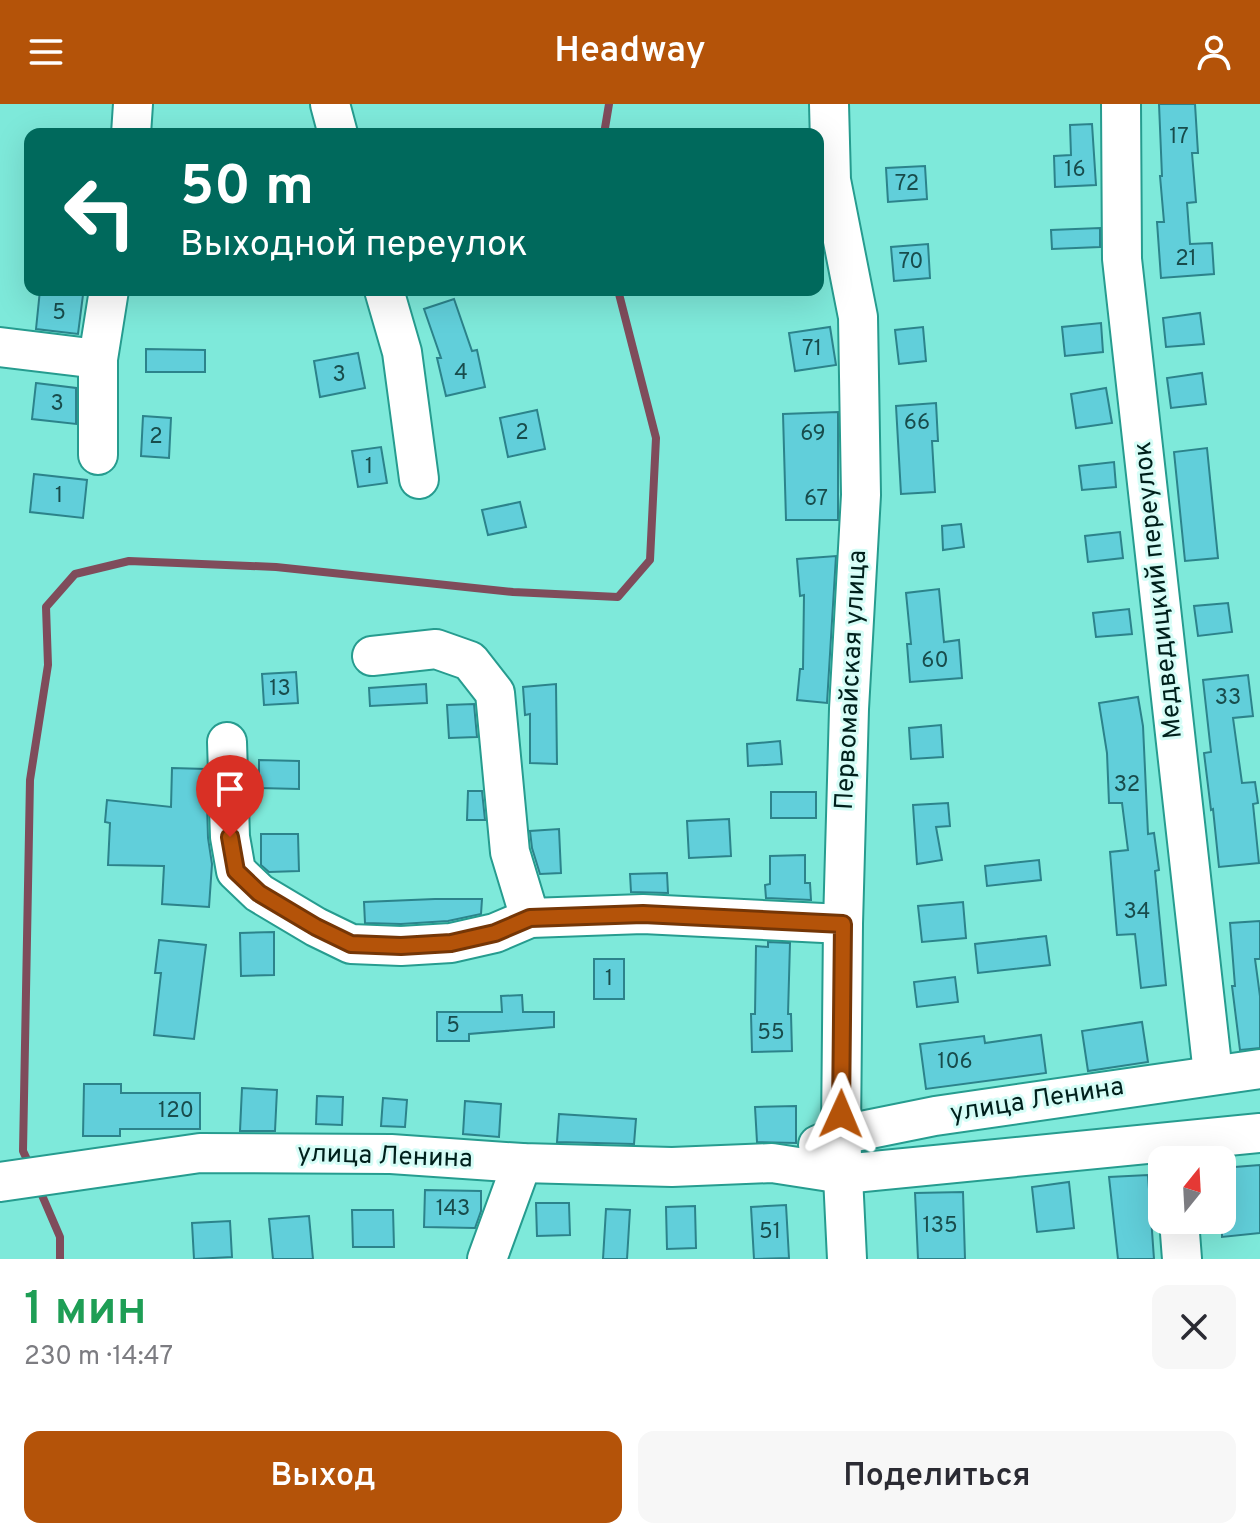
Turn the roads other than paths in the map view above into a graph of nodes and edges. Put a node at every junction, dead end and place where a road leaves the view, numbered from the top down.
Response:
1 (133, 104) edge
2 (330, 104) edge
3 (829, 104) edge
4 (1121, 104) edge
5 (131, 128) edge
6 (336, 128) edge
7 (108, 296) edge
8 (386, 296) edge
9 (0, 347) edge
10 (98, 359) junction
11 (98, 455) dead end
12 (419, 479) dead end
13 (372, 656) dead end
14 (227, 742) dead end
15 (530, 918) junction
16 (843, 924) junction
17 (1260, 1069) edge
18 (1213, 1074) junction
19 (1260, 1133) edge
20 (841, 1135) junction
21 (1198, 1146) edge
22 (1148, 1153) edge
23 (522, 1163) junction
24 (772, 1163) junction
25 (843, 1174) junction
26 (23, 1178) edge
27 (1180, 1234) edge
28 (487, 1259) edge
29 (847, 1259) edge
30 (1182, 1259) edge

1 - 5 street
2 - 6 street
3 - 16 street, Первомайская улица
4 - 18 street, Медведицкий переулок
7 - 10 street
8 - 12 street
9 - 10 street
10 - 11 street
13 - 15 street
14 - 15 street
15 - 16 street
16 - 20 street, Первомайская улица
17 - 18 street, улица Ленина
18 - 20 street, улица Ленина
19 - 21 street, улица Ленина
20 - 24 street, улица Ленина
20 - 25 street, Первомайская улица
22 - 25 street, улица Ленина
23 - 24 street, улица Ленина
23 - 26 street, улица Ленина
23 - 28 street
24 - 25 street, улица Ленина
25 - 29 street, Первомайская улица
27 - 30 street

